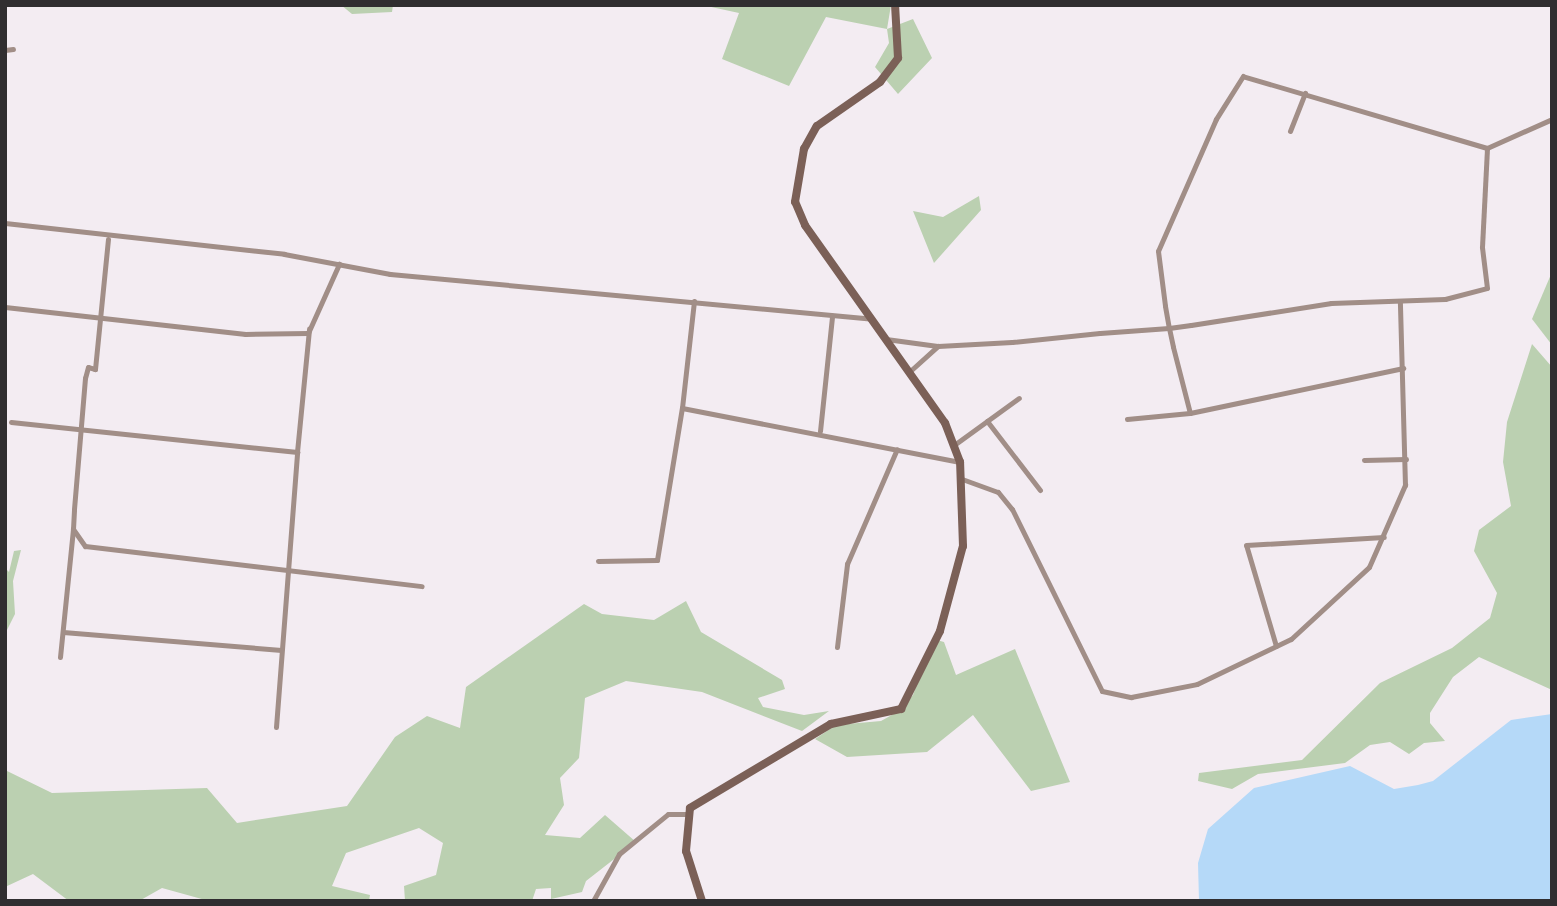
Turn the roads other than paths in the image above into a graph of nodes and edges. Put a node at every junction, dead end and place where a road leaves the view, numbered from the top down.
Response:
1 (895, 5) edge
2 (13, 49) dead end
3 (5, 50) edge
4 (1305, 93) junction
5 (1552, 119) edge
6 (1290, 131) dead end
7 (1487, 148) junction
8 (5, 223) edge
9 (108, 239) junction
10 (339, 264) junction
11 (694, 301) junction
12 (1400, 301) junction
13 (5, 307) edge
14 (832, 316) junction
15 (100, 317) junction
16 (875, 319) junction
17 (1169, 328) junction
18 (309, 329) junction
19 (886, 339) junction
20 (937, 346) junction
21 (1403, 368) junction
22 (908, 373) junction
23 (1018, 398) dead end
24 (681, 408) junction
25 (1190, 413) junction
26 (1126, 419) dead end
27 (987, 421) junction
28 (11, 422) dead end
29 (83, 430) junction
30 (820, 431) junction
31 (954, 445) junction
32 (897, 449) junction
33 (297, 452) junction
34 (1406, 459) junction
35 (1364, 460) dead end
36 (960, 462) junction
37 (962, 480) junction
38 (1040, 490) dead end
39 (74, 529) junction
40 (1384, 537) junction
41 (598, 561) dead end
42 (286, 572) junction
43 (422, 586) dead end
44 (63, 632) junction
45 (1276, 646) junction
46 (837, 647) dead end
47 (281, 650) junction
48 (61, 657) dead end
49 (276, 727) dead end
50 (687, 814) junction
51 (593, 901) edge
52 (702, 901) edge

1 - 16 main road
2 - 3 street
4 - 6 street
4 - 7 street
4 - 17 street
5 - 7 street
7 - 12 street
8 - 9 street
9 - 10 street
9 - 15 street
10 - 11 street
10 - 18 street
11 - 14 street
11 - 24 street
12 - 17 street
12 - 21 street
13 - 15 street
14 - 16 street
14 - 30 street
15 - 18 street
15 - 29 street
16 - 19 main road
17 - 20 street
17 - 25 street
18 - 33 street
19 - 20 street
19 - 22 main road
20 - 22 street
21 - 25 street
21 - 34 street
22 - 31 main road
23 - 27 street
24 - 30 street
24 - 41 street
25 - 26 street
27 - 31 street
27 - 38 street
28 - 29 street
29 - 33 street
29 - 39 street
30 - 32 street
31 - 36 main road
32 - 36 street
32 - 46 street
33 - 42 street
34 - 35 street
34 - 40 street
36 - 37 main road
37 - 45 street
37 - 50 main road
39 - 42 street
39 - 44 street
40 - 45 street
40 - 45 street
42 - 43 street
42 - 47 street
44 - 47 street
44 - 48 street
47 - 49 street
50 - 51 street
50 - 52 main road

